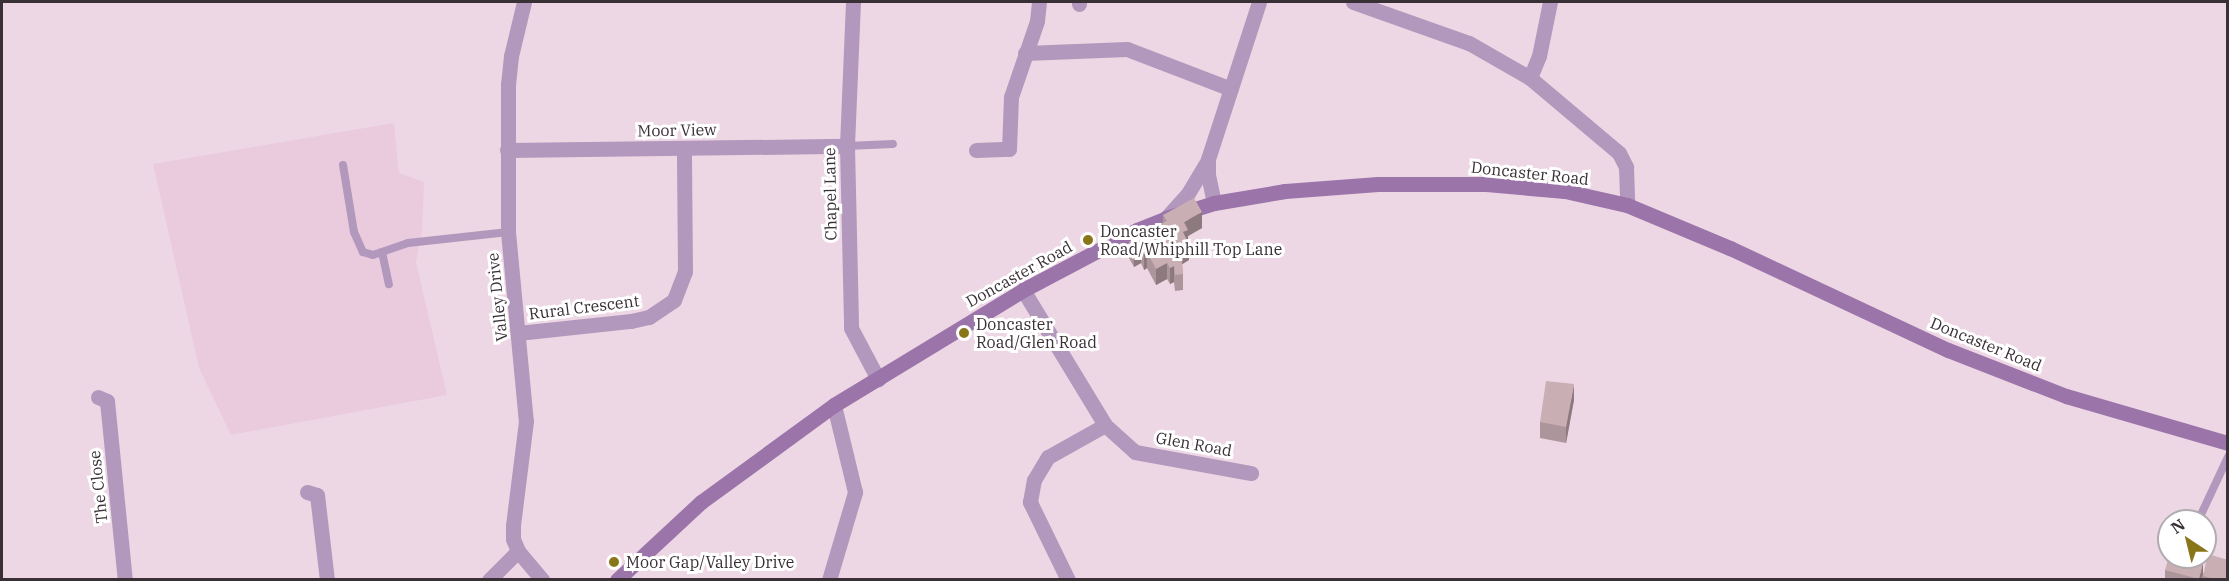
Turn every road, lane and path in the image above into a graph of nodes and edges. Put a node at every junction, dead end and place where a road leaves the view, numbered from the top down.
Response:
1 (524, 2) edge
2 (853, 2) edge
3 (1039, 2) edge
4 (1259, 2) edge
5 (1353, 2) edge
6 (1550, 2) edge
7 (1025, 53) junction
8 (1530, 78) junction
9 (1231, 89) junction
10 (892, 144) dead end
11 (847, 146) junction
12 (684, 148) junction
13 (507, 150) junction
14 (976, 150) dead end
15 (1208, 160) junction
16 (343, 165) dead end
17 (1214, 202) junction
18 (1627, 205) junction
19 (1166, 218) junction
20 (508, 232) junction
21 (382, 252) junction
22 (389, 284) dead end
23 (1023, 290) junction
24 (518, 333) junction
25 (878, 379) junction
26 (107, 398) dead end
27 (834, 405) junction
28 (1105, 425) junction
29 (2228, 443) edge
30 (2228, 457) edge
31 (1251, 473) dead end
32 (317, 492) dead end
33 (2204, 509) edge
34 (518, 551) junction
35 (125, 579) edge
36 (327, 579) edge
37 (489, 579) edge
38 (542, 579) edge
39 (617, 579) edge
40 (829, 579) edge
41 (1068, 579) edge

1 - 13 street, Valley Drive
2 - 11 street, Chapel Lane
3 - 7 street
4 - 9 street
5 - 8 street
6 - 8 street
7 - 9 street
7 - 14 street
8 - 18 street
9 - 15 street
10 - 11 lane
11 - 12 street, Moor View
11 - 25 street, Chapel Lane
12 - 13 street, Moor View
12 - 24 street, Rural Crescent
13 - 20 street, Valley Drive
15 - 17 street
15 - 19 street
16 - 21 lane
17 - 18 main road, Doncaster Road
17 - 19 main road, Doncaster Road
18 - 29 main road, Doncaster Road
19 - 23 main road, Doncaster Road
20 - 21 lane
20 - 24 street, Valley Drive
21 - 22 lane
23 - 25 main road, Doncaster Road
23 - 28 street, Glen Road
24 - 34 street, Valley Drive
25 - 27 main road, Doncaster Road
26 - 35 street, The Close
27 - 39 main road, Doncaster Road
27 - 40 street
28 - 31 street, Glen Road
28 - 41 street
30 - 33 lane
32 - 36 street
34 - 37 street
34 - 38 street

